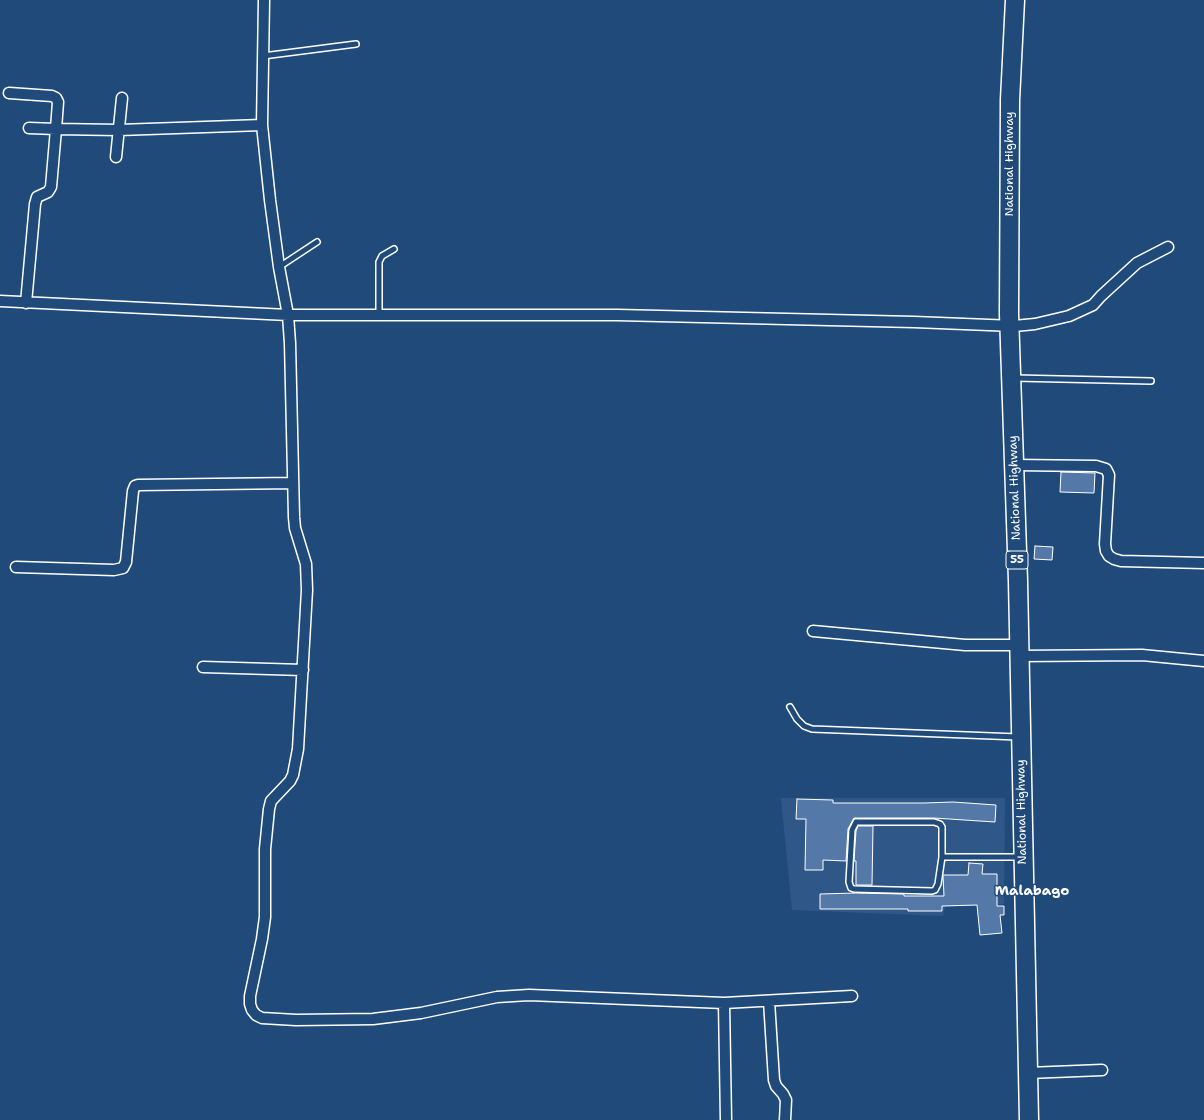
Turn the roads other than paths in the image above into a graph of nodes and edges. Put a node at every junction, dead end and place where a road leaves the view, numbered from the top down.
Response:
1 (264, 0) edge
2 (1015, 0) edge
3 (356, 44) dead end
4 (263, 56) junction
5 (8, 93) dead end
6 (122, 98) dead end
7 (262, 125) junction
8 (29, 128) dead end
9 (56, 129) junction
10 (119, 130) junction
11 (116, 157) dead end
12 (317, 242) dead end
13 (1168, 247) dead end
14 (394, 249) dead end
15 (279, 267) junction
16 (0, 301) edge
17 (26, 303) junction
18 (379, 314) junction
19 (288, 315) junction
20 (1010, 326) junction
21 (1012, 378) junction
22 (1151, 381) dead end
23 (1014, 466) junction
24 (292, 483) junction
25 (1204, 563) edge
26 (16, 567) dead end
27 (813, 631) dead end
28 (1019, 651) junction
29 (1204, 662) edge
30 (203, 667) dead end
31 (303, 670) junction
32 (790, 707) dead end
33 (1021, 737) junction
34 (942, 857) junction
35 (1023, 857) junction
36 (852, 996) dead end
37 (769, 1001) junction
38 (724, 1003) junction
39 (1102, 1070) dead end
40 (1028, 1073) junction
41 (726, 1120) edge
42 (785, 1120) edge
43 (1029, 1120) edge

1 - 4 street
2 - 20 highway, National Highway / 55
3 - 4 lane
4 - 7 street
5 - 9 street
6 - 10 street
7 - 10 street
7 - 15 street
8 - 9 street
9 - 10 street
9 - 17 street
10 - 11 street
12 - 15 lane
13 - 20 street
14 - 18 lane
15 - 19 street
16 - 17 street
17 - 19 street
18 - 19 street
18 - 20 street
19 - 24 street
20 - 21 highway, National Highway / 55
21 - 22 lane
21 - 23 highway, National Highway / 55
23 - 25 street
23 - 28 highway, National Highway / 55
24 - 26 street
24 - 31 street
27 - 28 street
28 - 29 street
28 - 33 highway, National Highway / 55
30 - 31 street
31 - 38 street
32 - 33 lane
33 - 35 highway, National Highway / 55
34 - 34 lane
34 - 35 lane
35 - 40 highway, National Highway / 55
36 - 37 street
37 - 38 street
37 - 42 street
38 - 41 street
39 - 40 street
40 - 43 highway, National Highway / 55

